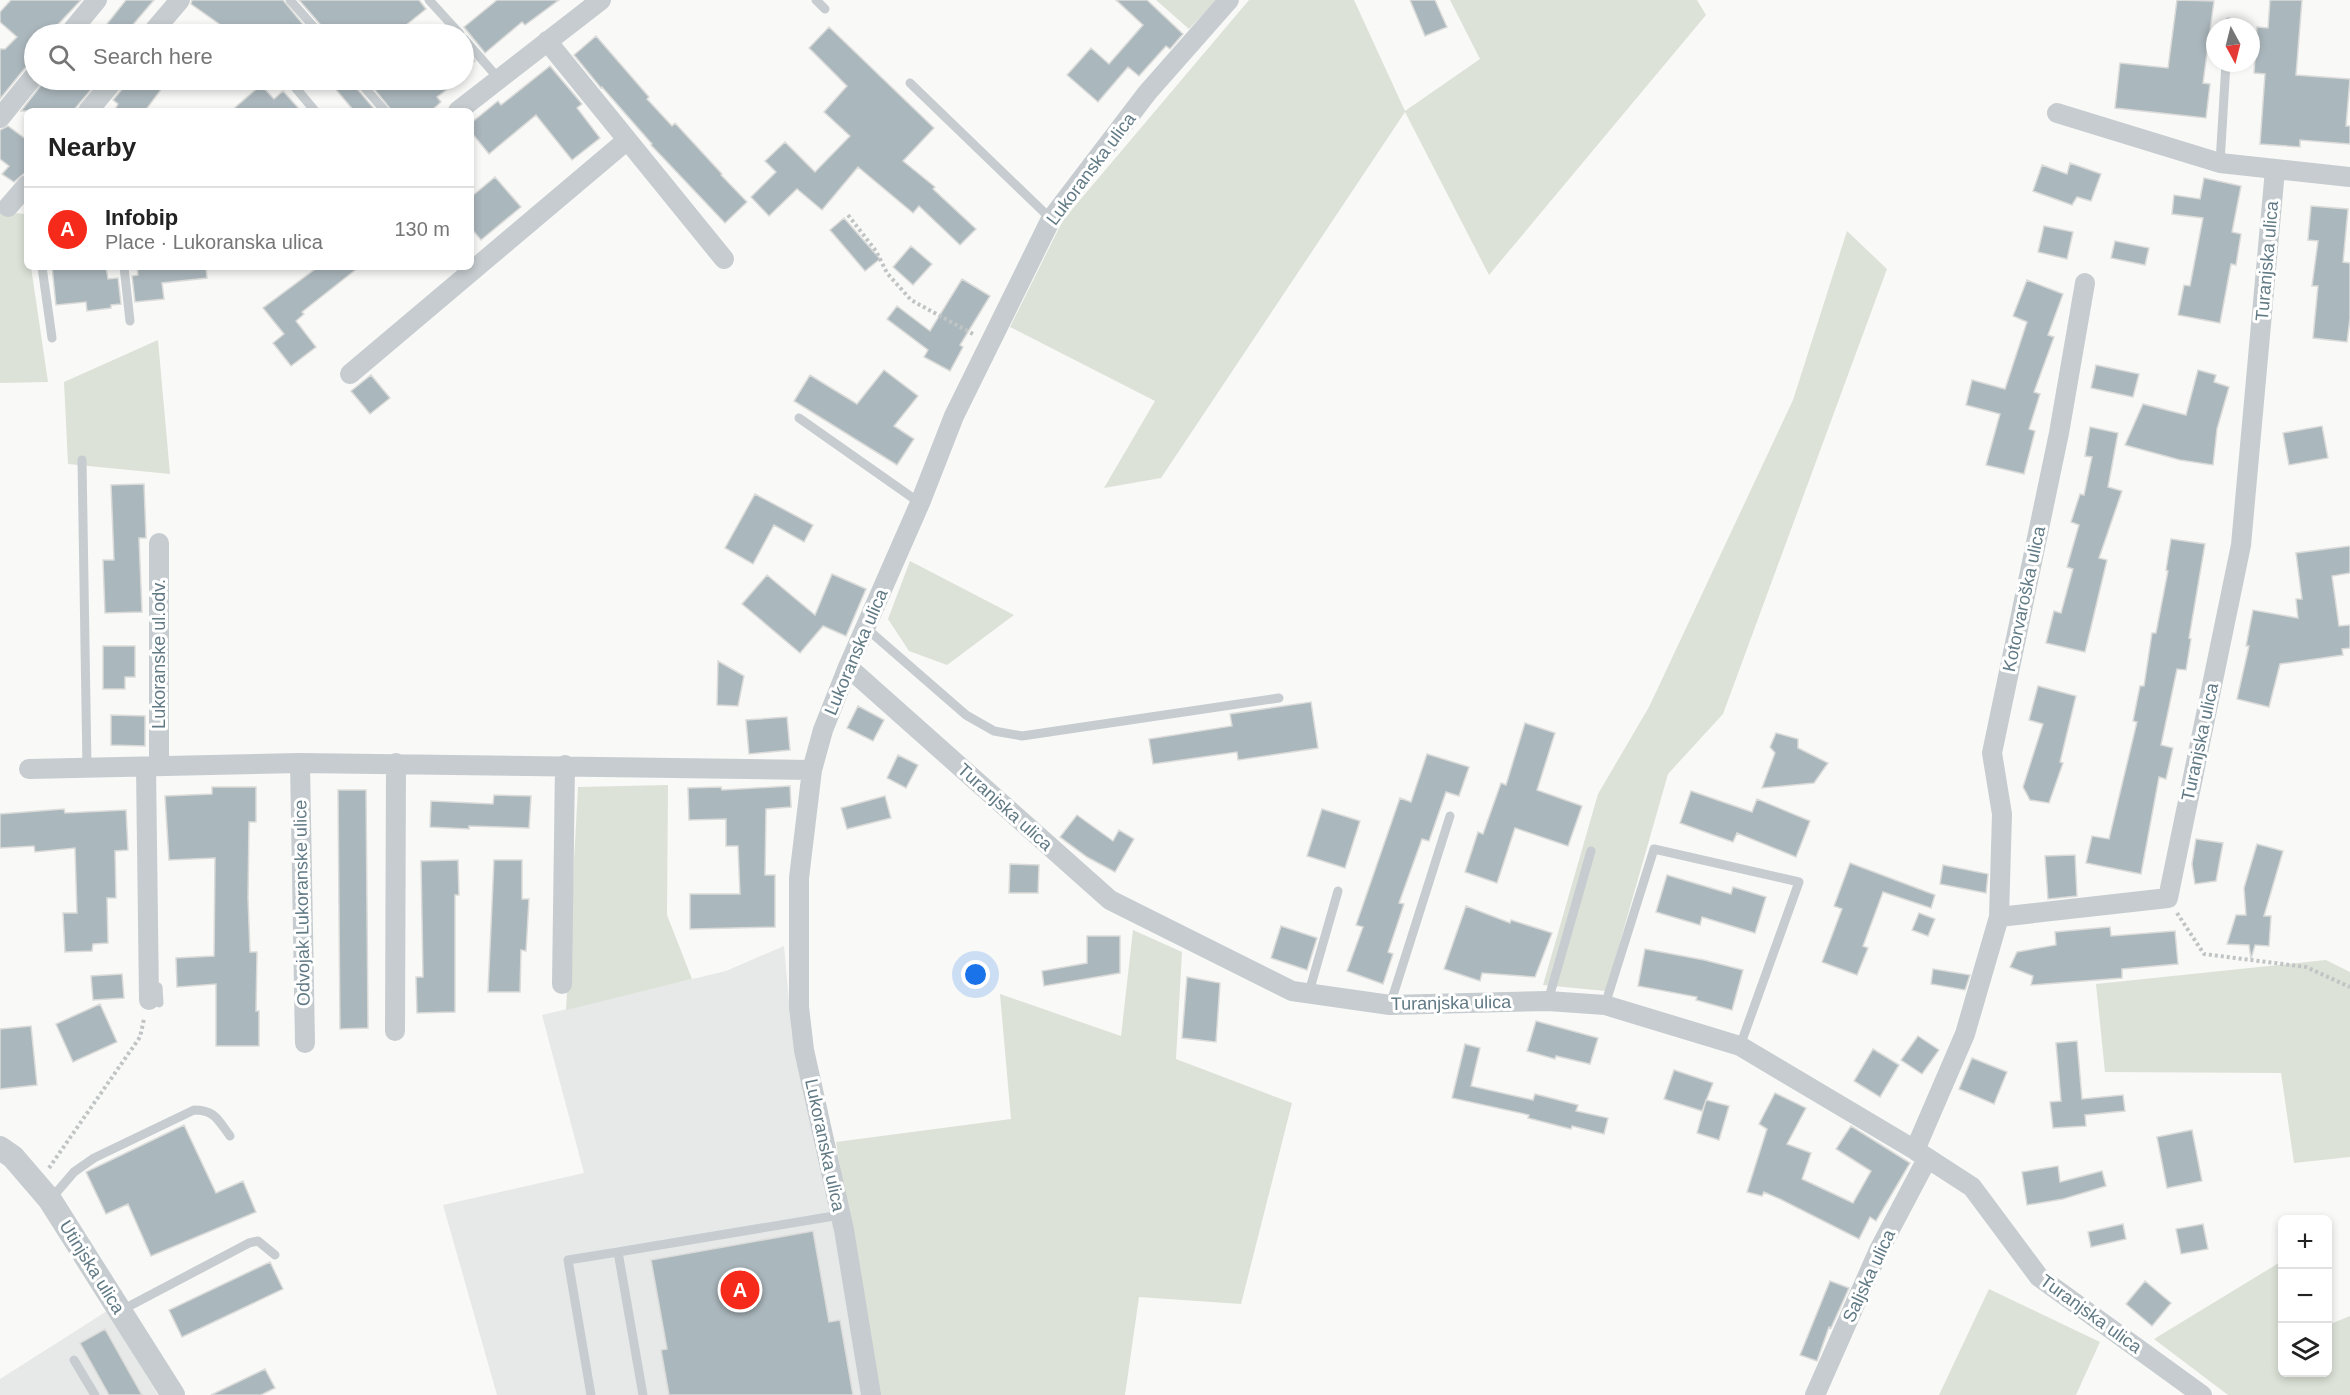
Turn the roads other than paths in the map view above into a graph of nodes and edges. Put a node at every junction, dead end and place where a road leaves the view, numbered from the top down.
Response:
1 (97, 0) edge
2 (180, 0) edge
3 (290, 0) edge
4 (429, 0) edge
5 (601, 0) edge
6 (816, 0) edge
7 (1229, 0) edge
8 (825, 9) dead end
9 (77, 24) edge
10 (160, 24) edge
11 (311, 24) edge
12 (451, 24) edge
13 (547, 41) junction
14 (474, 50) edge
15 (2225, 72) edge
16 (499, 79) junction
17 (910, 83) dead end
18 (24, 88) edge
19 (106, 90) edge
20 (297, 90) edge
21 (367, 90) edge
22 (91, 108) edge
23 (312, 108) edge
24 (382, 108) edge
25 (462, 108) edge
26 (2057, 113) dead end
27 (0, 118) edge
28 (626, 141) junction
29 (2220, 163) junction
30 (2275, 170) junction
31 (2350, 177) edge
32 (24, 190) edge
33 (12, 208) edge
34 (1051, 219) junction
35 (724, 259) dead end
36 (474, 269) edge
37 (42, 270) edge
38 (124, 270) edge
39 (473, 270) edge
40 (2085, 283) dead end
41 (130, 321) dead end
42 (52, 338) dead end
43 (350, 374) dead end
44 (800, 418) dead end
45 (82, 460) dead end
46 (920, 503) junction
47 (159, 543) dead end
48 (866, 628) junction
49 (848, 667) junction
50 (1279, 698) dead end
51 (300, 763) junction
52 (396, 763) junction
53 (565, 765) junction
54 (153, 766) junction
55 (87, 768) junction
56 (29, 769) dead end
57 (812, 770) junction
58 (1450, 816) dead end
59 (1591, 851) dead end
60 (1338, 891) dead end
61 (1999, 917) junction
62 (562, 984) dead end
63 (1309, 992) junction
64 (1548, 1001) junction
65 (154, 1002) road end
66 (1390, 1005) junction
67 (1605, 1005) junction
68 (395, 1031) dead end
69 (305, 1043) dead end
70 (1740, 1046) junction
71 (230, 1136) dead end
72 (0, 1148) edge
73 (1921, 1154) junction
74 (43, 1193) junction
75 (840, 1215) junction
76 (618, 1252) junction
77 (275, 1255) dead end
78 (119, 1311) junction
79 (74, 1360) dead end
80 (94, 1395) edge
81 (173, 1395) edge
82 (591, 1395) edge
83 (643, 1395) edge
84 (871, 1395) edge
85 (1815, 1395) edge
86 (2202, 1395) edge

1 - 9 street
2 - 10 street
3 - 11 lane
4 - 12 lane
5 - 13 street
6 - 8 lane
7 - 34 street, Lukoranska ulica
13 - 16 street
13 - 28 street
14 - 16 lane
15 - 29 lane
16 - 25 street
17 - 34 lane
18 - 27 street
19 - 22 street
20 - 23 lane
21 - 24 lane
26 - 29 street
28 - 35 street
28 - 36 street
29 - 30 street
30 - 31 street
30 - 61 street, Turanjska ulica
32 - 33 street
34 - 46 street, Lukoranska ulica
37 - 42 lane
38 - 41 lane
39 - 43 street
40 - 61 street, Kotorvaroška ulica
44 - 46 lane
45 - 55 lane
46 - 48 street, Lukoranska ulica
47 - 54 street, Lukoranske ul.odv.
48 - 49 street, Lukoranska ulica
48 - 50 lane
49 - 57 street, Lukoranska ulica
49 - 63 street, Turanjska ulica
51 - 52 street
51 - 54 street
51 - 69 street, Odvojak Lukoranske ulice
52 - 53 street
52 - 68 street
53 - 57 street
53 - 62 street
54 - 55 street
54 - 65 street
55 - 56 street
57 - 75 street, Lukoranska ulica
58 - 66 lane
59 - 64 lane
60 - 63 lane
61 - 73 street
63 - 66 street, Turanjska ulica
64 - 66 street, Turanjska ulica
64 - 67 street, Turanjska ulica
67 - 70 street, Turanjska ulica
67 - 70 lane
70 - 73 street, Turanjska ulica
71 - 74 lane
72 - 74 street, Utinjska ulica
73 - 85 street, Saljska ulica
73 - 86 street, Turanjska ulica
74 - 78 street, Utinjska ulica
75 - 76 lane
75 - 84 street, Lukoranska ulica
76 - 82 lane
76 - 83 lane
77 - 78 lane
78 - 81 street, Utinjska ulica
79 - 80 lane

